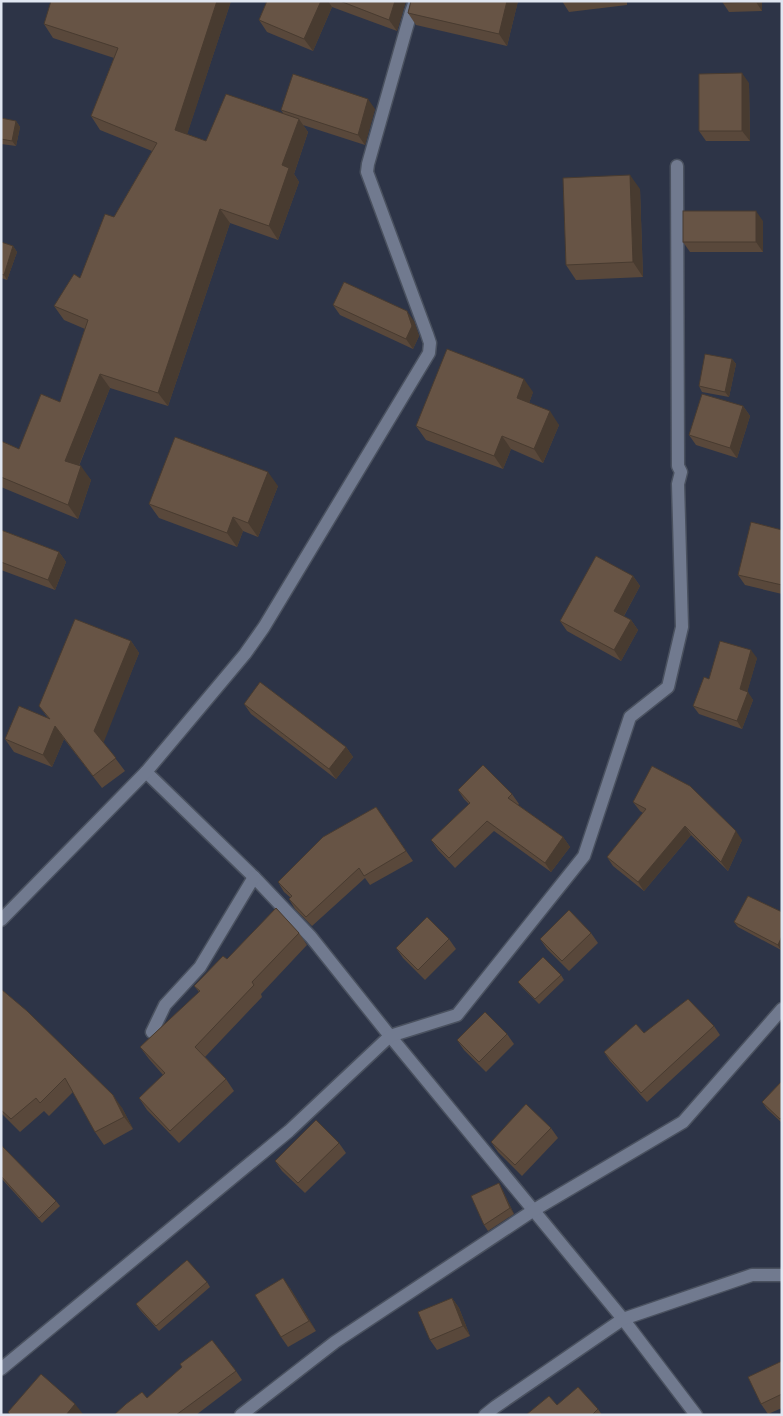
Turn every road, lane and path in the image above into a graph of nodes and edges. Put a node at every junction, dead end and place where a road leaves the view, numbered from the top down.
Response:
1 (416, 1) edge
2 (677, 166) dead end
3 (146, 772) junction
4 (254, 877) junction
5 (1, 920) edge
6 (782, 1009) edge
7 (152, 1032) dead end
8 (390, 1036) junction
9 (534, 1210) junction
10 (782, 1275) edge
11 (623, 1319) junction
12 (1, 1369) edge
13 (241, 1415) edge
14 (486, 1415) edge
15 (696, 1415) edge

1 - 3 street
2 - 8 street
3 - 4 street
3 - 5 street
4 - 7 street
4 - 8 street
6 - 9 street
8 - 9 street
8 - 12 street
9 - 11 street
9 - 13 street
10 - 11 street
11 - 14 street
11 - 15 street

